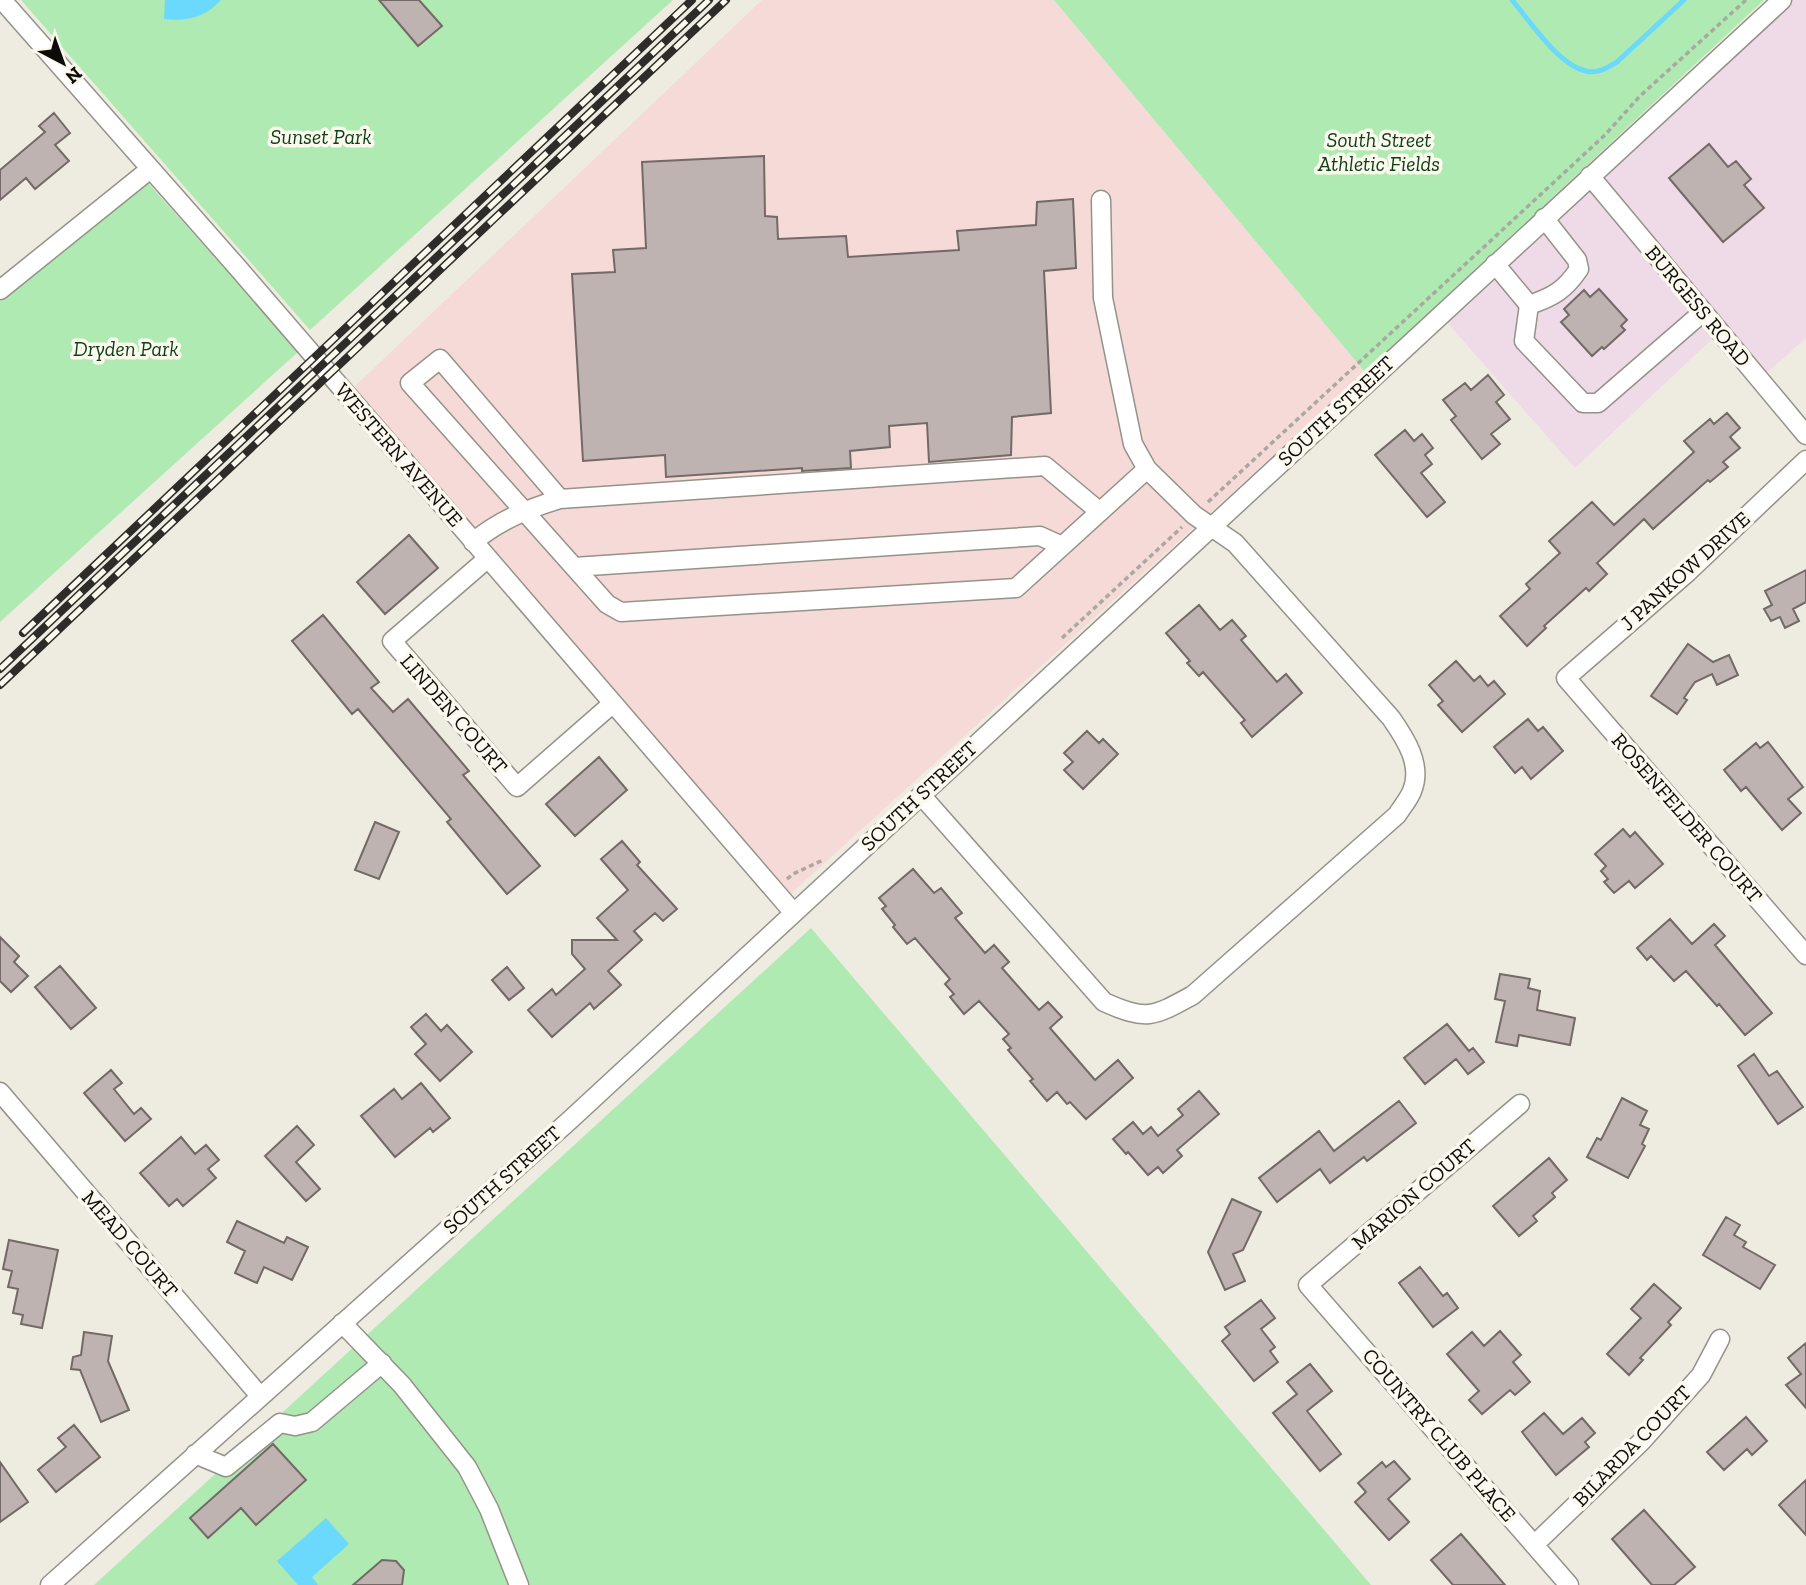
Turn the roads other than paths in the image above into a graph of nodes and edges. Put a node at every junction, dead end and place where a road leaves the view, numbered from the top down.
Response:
1 (2, 0) edge
2 (1782, 0) edge
3 (149, 170) junction
4 (1590, 176) junction
5 (1101, 200) dead end
6 (1544, 218) junction
7 (1495, 264) junction
8 (0, 290) edge
9 (1529, 305) junction
10 (1703, 312) junction
11 (1806, 435) edge
12 (1806, 460) edge
13 (1147, 469) junction
14 (559, 499) junction
15 (523, 510) junction
16 (1100, 512) junction
17 (1212, 525) junction
18 (473, 542) junction
19 (1062, 546) junction
20 (487, 559) junction
21 (574, 567) junction
22 (1569, 682) joint
23 (612, 704) junction
24 (920, 794) junction
25 (793, 912) junction
26 (1806, 955) edge
27 (0, 1092) edge
28 (1520, 1104) dead end
29 (1308, 1285) joint
30 (342, 1323) junction
31 (1720, 1339) dead end
32 (382, 1363) junction
33 (258, 1398) junction
34 (279, 1423) junction
35 (195, 1454) junction
36 (1534, 1545) junction
37 (50, 1585) edge
38 (519, 1585) edge
39 (1569, 1585) edge

1 - 3 street, WESTERN AVENUE
2 - 4 street, SOUTH STREET
3 - 8 street
3 - 18 street, WESTERN AVENUE
4 - 6 street, SOUTH STREET
4 - 10 street, BURGESS ROAD
5 - 13 street
6 - 7 street, SOUTH STREET
6 - 9 street
7 - 9 street
7 - 17 street, SOUTH STREET
9 - 10 street
10 - 11 street, BURGESS ROAD
12 - 22 street, J PANKOW DRIVE
13 - 16 street
13 - 17 street
14 - 15 street
14 - 15 street
14 - 16 street
15 - 18 street
15 - 21 street
16 - 19 street
17 - 24 street, SOUTH STREET
17 - 24 street
18 - 20 street, WESTERN AVENUE
19 - 21 street
19 - 21 street
20 - 23 street, WESTERN AVENUE
20 - 23 street, LINDEN COURT
22 - 26 street, ROSENFELDER COURT
23 - 25 street, WESTERN AVENUE
24 - 25 street, SOUTH STREET
25 - 30 street, SOUTH STREET
27 - 33 street, MEAD COURT
28 - 29 street, MARION COURT
29 - 36 street, COUNTRY CLUB PLACE
30 - 32 street
30 - 33 street, SOUTH STREET
31 - 36 street, BILARDA COURT
32 - 34 street
32 - 38 street
33 - 34 street, MEAD COURT
33 - 35 street, SOUTH STREET
34 - 35 street
35 - 37 street, SOUTH STREET
36 - 39 street, COUNTRY CLUB PLACE

